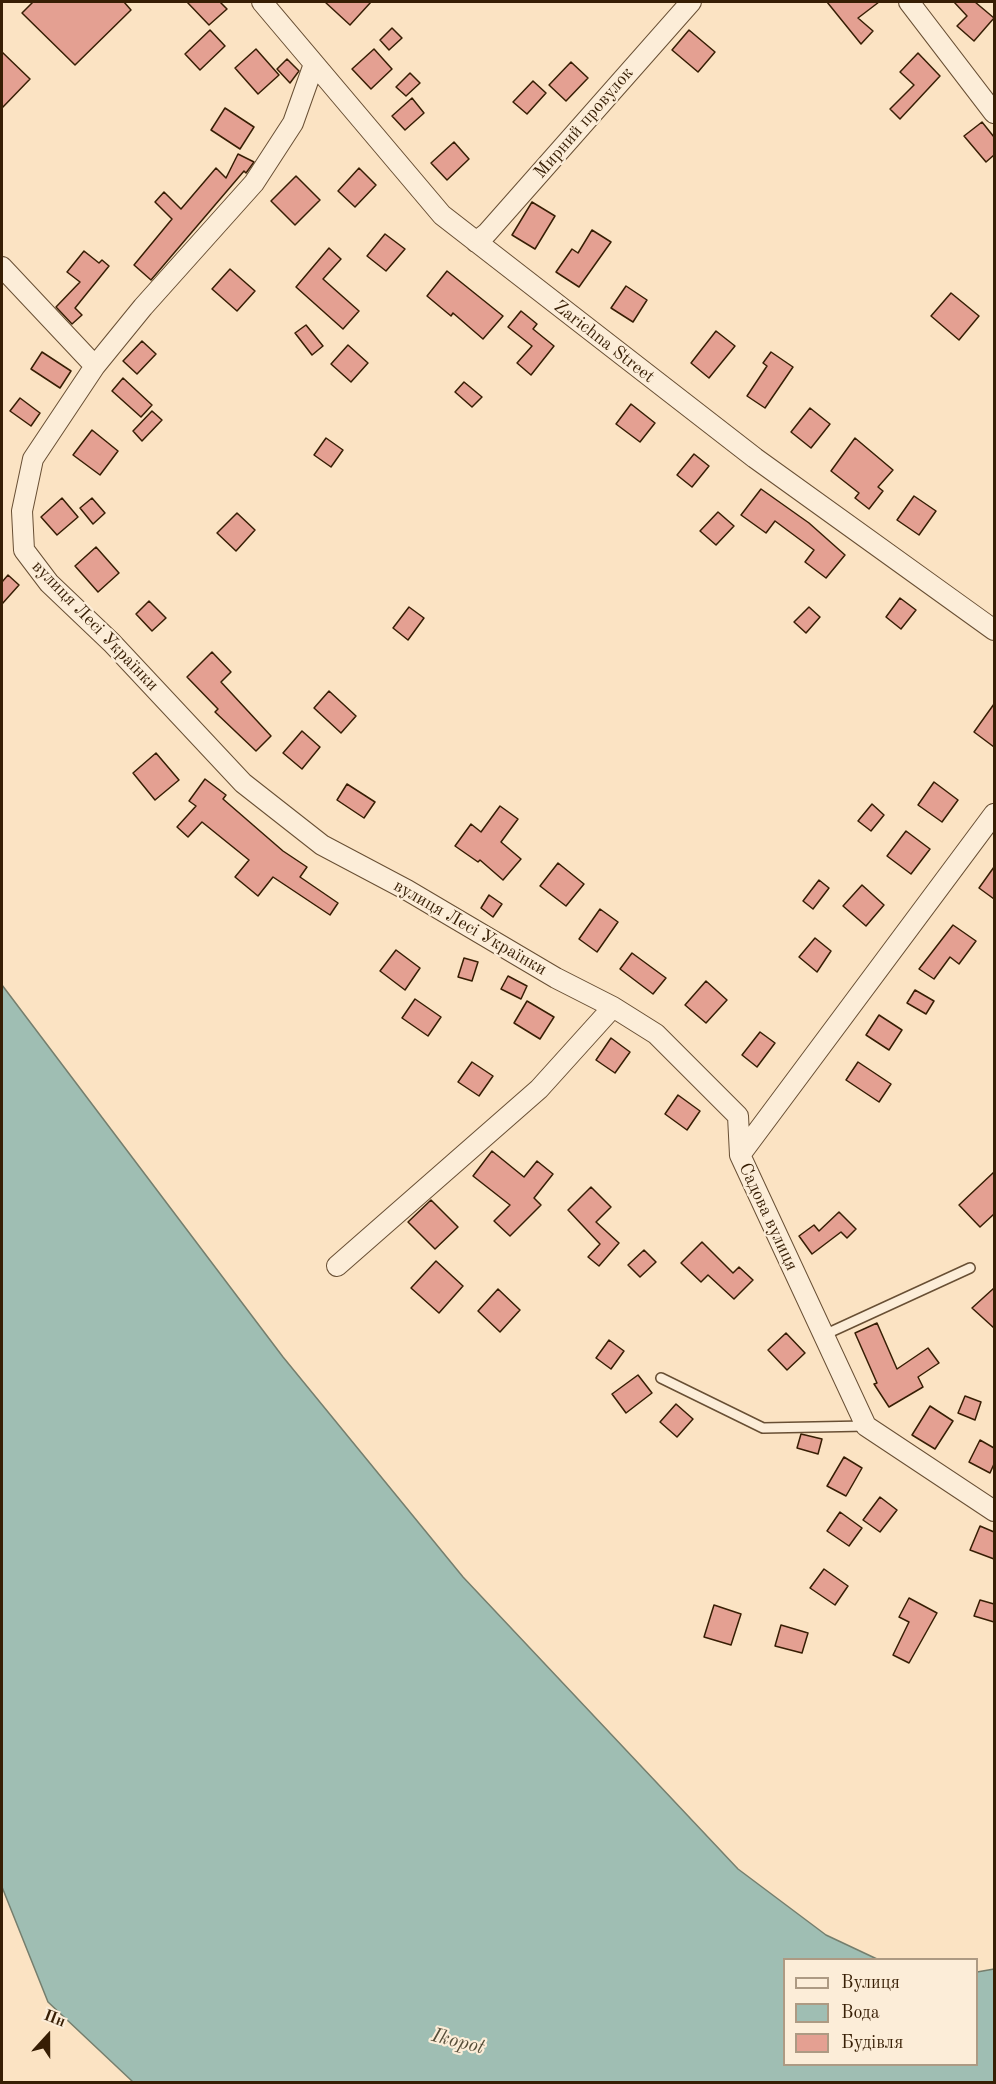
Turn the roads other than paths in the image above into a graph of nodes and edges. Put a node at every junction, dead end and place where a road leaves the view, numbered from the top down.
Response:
1 (262, 2) edge
2 (691, 2) edge
3 (909, 2) edge
4 (314, 64) junction
5 (994, 113) edge
6 (476, 242) junction
7 (2, 267) edge
8 (95, 366) junction
9 (994, 630) edge
10 (994, 814) edge
11 (613, 1007) junction
12 (740, 1155) junction
13 (337, 1266) dead end
14 (970, 1268) dead end
15 (824, 1335) junction
16 (661, 1378) dead end
17 (866, 1426) junction
18 (994, 1511) edge

1 - 4 street, Zarichna Street
2 - 6 street, Мирний провулок
3 - 5 street
4 - 6 street, Zarichna Street
4 - 8 street, вулиця Лесі Українки
6 - 9 street, Zarichna Street
7 - 8 street
8 - 11 street, вулиця Лесі Українки
10 - 12 street, Садова вулиця
11 - 12 street, вулиця Лесі Українки
11 - 13 street
12 - 15 street, Садова вулиця
14 - 15 lane
15 - 17 street, Садова вулиця
16 - 17 lane
17 - 18 street

